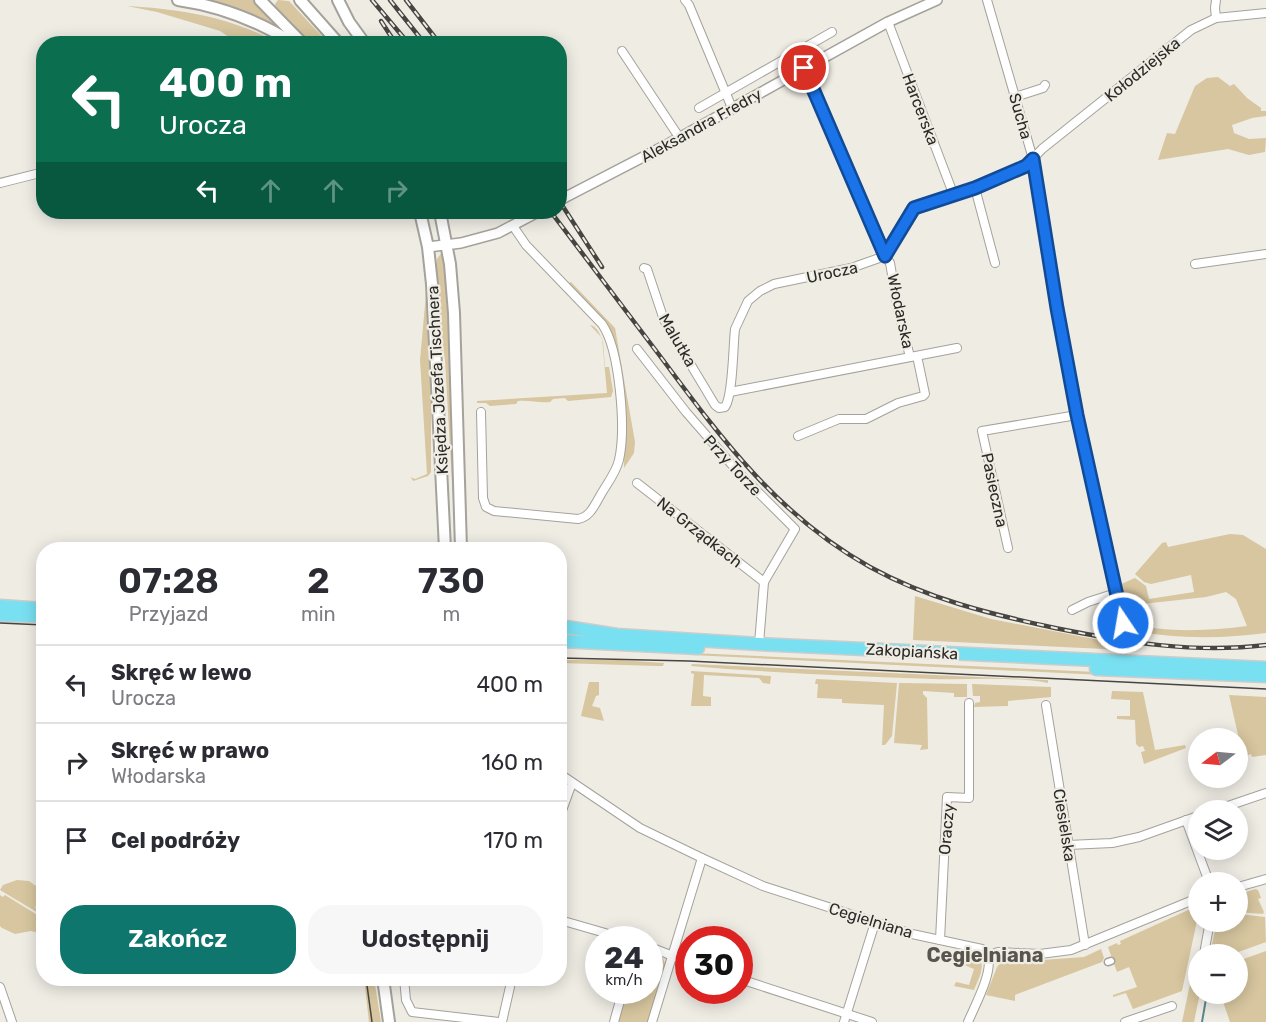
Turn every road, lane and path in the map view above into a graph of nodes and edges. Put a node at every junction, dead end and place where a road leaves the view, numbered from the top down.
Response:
1 (178, 0) edge
2 (260, 0) edge
3 (272, 0) edge
4 (300, 0) edge
5 (338, 0) edge
6 (685, 0) edge
7 (937, 0) edge
8 (987, 0) edge
9 (1216, 0) edge
10 (271, 12) junction
11 (1266, 13) edge
12 (1216, 18) junction
13 (888, 22) junction
14 (832, 32) dead end
15 (282, 36) edge
16 (294, 36) edge
17 (332, 36) edge
18 (359, 36) edge
19 (622, 51) dead end
20 (804, 68) junction
21 (1045, 87) dead end
22 (725, 93) junction
23 (1015, 97) junction
24 (699, 108) dead end
25 (732, 108) junction
26 (679, 137) junction
27 (1033, 159) junction
28 (36, 174) edge
29 (0, 183) edge
30 (975, 188) junction
31 (567, 196) edge
32 (954, 196) junction
33 (422, 219) edge
34 (442, 219) edge
35 (526, 219) edge
36 (513, 226) junction
37 (447, 245) junction
38 (428, 247) junction
39 (1266, 254) edge
40 (885, 256) junction
41 (995, 262) dead end
42 (1195, 264) dead end
43 (644, 268) dead end
44 (957, 348) dead end
45 (637, 349) dead end
46 (914, 356) junction
47 (730, 392) junction
48 (721, 408) joint
49 (481, 412) dead end
50 (1077, 415) junction
51 (798, 436) dead end
52 (637, 483) dead end
53 (445, 542) edge
54 (461, 542) edge
55 (1008, 548) dead end
56 (764, 582) junction
57 (1116, 593) junction
58 (0, 606) edge
59 (36, 608) edge
60 (1072, 610) dead end
61 (0, 615) edge
62 (36, 617) edge
63 (1123, 623) dead end
64 (567, 627) edge
65 (567, 640) edge
66 (759, 644) junction
67 (1266, 668) edge
68 (1266, 676) edge
69 (969, 703) dead end
70 (1046, 705) dead end
71 (567, 779) edge
72 (572, 783) junction
73 (1266, 793) edge
74 (567, 797) edge
75 (1245, 800) edge
76 (1186, 820) joint
77 (1068, 845) junction
78 (702, 858) junction
79 (1205, 872) edge
80 (1266, 879) edge
81 (1248, 884) edge
82 (1188, 902) edge
83 (567, 922) edge
84 (585, 927) edge
85 (873, 929) dead end
86 (940, 940) junction
87 (1086, 945) junction
88 (663, 952) edge
89 (672, 956) junction
90 (988, 956) junction
91 (675, 957) edge
92 (753, 984) edge
93 (384, 986) edge
94 (405, 986) edge
95 (510, 986) edge
96 (0, 987) edge
97 (619, 1004) edge
98 (1172, 1006) dead end
99 (845, 1018) edge
100 (12, 1022) edge
101 (389, 1022) edge
102 (500, 1022) edge
103 (614, 1022) edge
104 (652, 1022) edge
105 (872, 1022) edge
106 (968, 1022) edge
107 (1125, 1022) edge

1 - 15 main road
2 - 10 main road
3 - 10 main road
4 - 17 main road
5 - 18 main road
6 - 22 street
7 - 13 street, Aleksandra Fredry
8 - 23 street, Sucha
9 - 12 street
10 - 16 main road
11 - 12 street, Kołodziejska
12 - 27 street, Kołodziejska
13 - 20 street, Aleksandra Fredry
13 - 32 street, Harcerska
14 - 22 street
19 - 26 street
20 - 25 street, Aleksandra Fredry
20 - 40 street, Włodarska
21 - 23 street
22 - 24 street
22 - 25 street
23 - 27 street, Sucha
25 - 26 street, Aleksandra Fredry
26 - 31 street, Aleksandra Fredry
27 - 30 street
27 - 50 street, Sucha
28 - 29 street
30 - 32 street
30 - 41 street
32 - 40 street
33 - 38 main road, Księdza Józefa Tischnera
34 - 37 main road, Księdza Józefa Tischnera
35 - 36 street
36 - 37 street
36 - 49 street
37 - 38 street
37 - 54 main road, Księdza Józefa Tischnera
38 - 53 main road, Księdza Józefa Tischnera
39 - 42 street
40 - 46 street, Włodarska
40 - 47 street, Urocza
43 - 48 street, Malutka
44 - 46 street
45 - 56 street, Przy Torze
46 - 47 street
46 - 51 street, Włodarska
47 - 48 street, Urocza
50 - 55 street, Pasieczna
50 - 57 street, Sucha
52 - 56 street, Na Grządkach
56 - 66 street
57 - 60 street
57 - 63 street, Sucha
58 - 59 main road
61 - 62 main road
64 - 66 main road, Zakopiańska
65 - 68 main road, Zakopiańska
66 - 67 main road, Zakopiańska
69 - 86 street, Oraczy
70 - 77 street, Ciesielska
71 - 72 street, Cegielniana
72 - 74 street
72 - 78 street, Cegielniana
73 - 75 street
76 - 77 street
76 - 79 street
77 - 87 street, Ciesielska
78 - 86 street, Cegielniana
78 - 89 street
80 - 81 street
82 - 87 street
83 - 84 street
85 - 99 street
86 - 90 street, Cegielniana
87 - 90 street
88 - 89 street
89 - 91 street
89 - 104 street
90 - 106 street
92 - 99 street
93 - 101 main road
94 - 102 street
95 - 102 street
96 - 100 street
97 - 103 street
98 - 107 street
99 - 105 street

